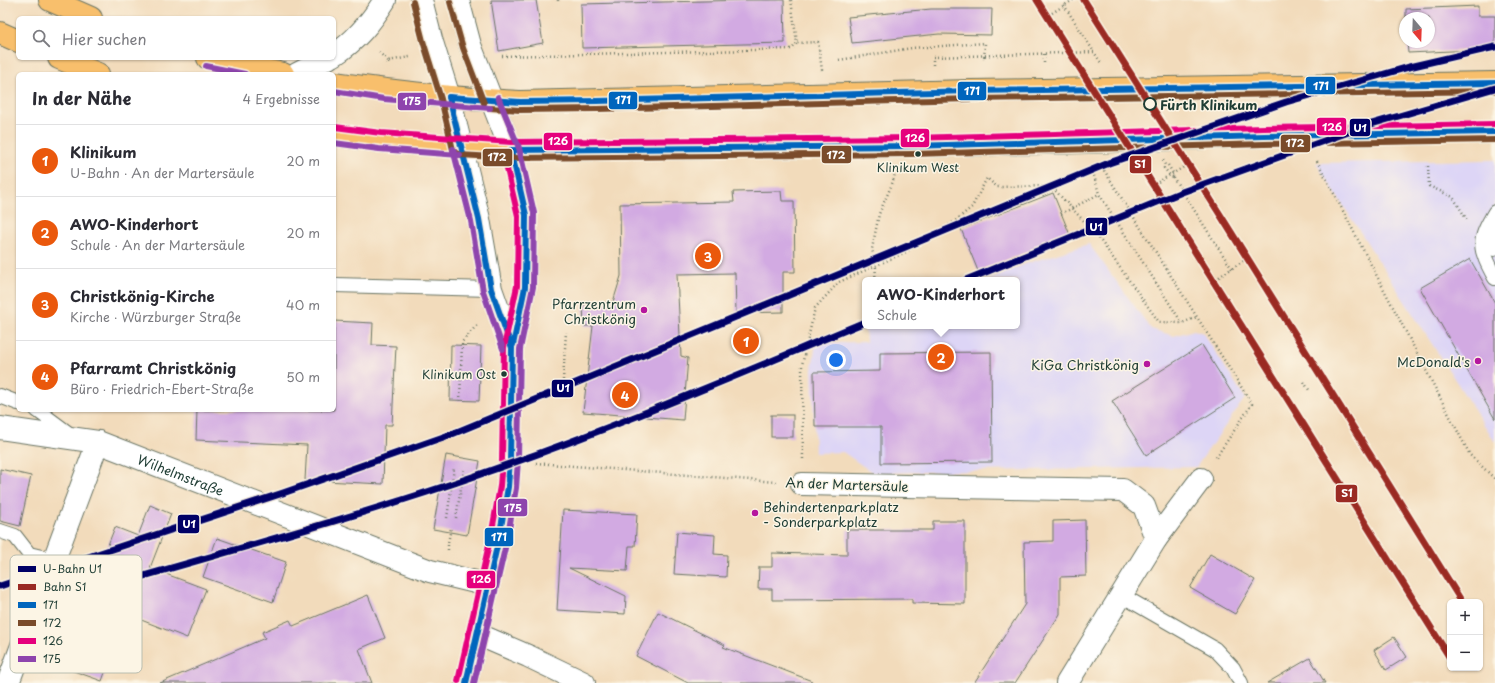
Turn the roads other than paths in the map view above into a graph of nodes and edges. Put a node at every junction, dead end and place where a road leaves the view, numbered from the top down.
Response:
1 (50, 0) edge
2 (385, 0) edge
3 (421, 0) edge
4 (458, 0) edge
5 (86, 16) edge
6 (336, 53) edge
7 (64, 60) edge
8 (217, 60) edge
9 (324, 60) edge
10 (93, 72) edge
11 (274, 72) edge
12 (301, 72) edge
13 (336, 83) edge
14 (1495, 83) edge
15 (449, 97) junction
16 (491, 100) junction
17 (1495, 132) edge
18 (336, 135) edge
19 (461, 147) junction
20 (511, 150) junction
21 (1492, 218) edge
22 (1494, 249) edge
23 (1495, 278) edge
24 (336, 285) edge
25 (491, 289) junction
26 (512, 348) junction
27 (0, 396) edge
28 (16, 402) edge
29 (40, 412) edge
30 (0, 428) edge
31 (76, 439) junction
32 (98, 442) junction
33 (1201, 479) road end
34 (802, 484) road end
35 (0, 531) edge
36 (1156, 538) junction
37 (33, 555) edge
38 (56, 555) edge
39 (488, 585) junction
40 (1121, 595) junction
41 (477, 634) junction
42 (12, 673) edge
43 (8, 683) edge
44 (466, 683) edge
45 (584, 683) edge
46 (1067, 683) edge
47 (1241, 683) edge

1 - 5 main road
2 - 6 street
3 - 15 street
4 - 16 street
7 - 10 main road
8 - 11 main road
9 - 12 street
13 - 15 main road
14 - 16 main road
15 - 16 main road
15 - 19 street
16 - 20 street
17 - 20 main road
18 - 19 main road
19 - 20 main road
19 - 25 street
20 - 26 street
21 - 22 lane
21 - 23 lane
24 - 25 lane
25 - 26 street
26 - 39 street
27 - 28 lane
29 - 31 lane, Wilhelmstraße
30 - 31 street, Wilhelmstraße
31 - 32 street, Wilhelmstraße
32 - 38 street
32 - 39 street, Wilhelmstraße
33 - 36 street
34 - 36 street, An der Martersäule
35 - 37 lane
36 - 40 street
39 - 41 street
40 - 46 street
40 - 47 lane
41 - 44 street
41 - 45 street
42 - 43 street

